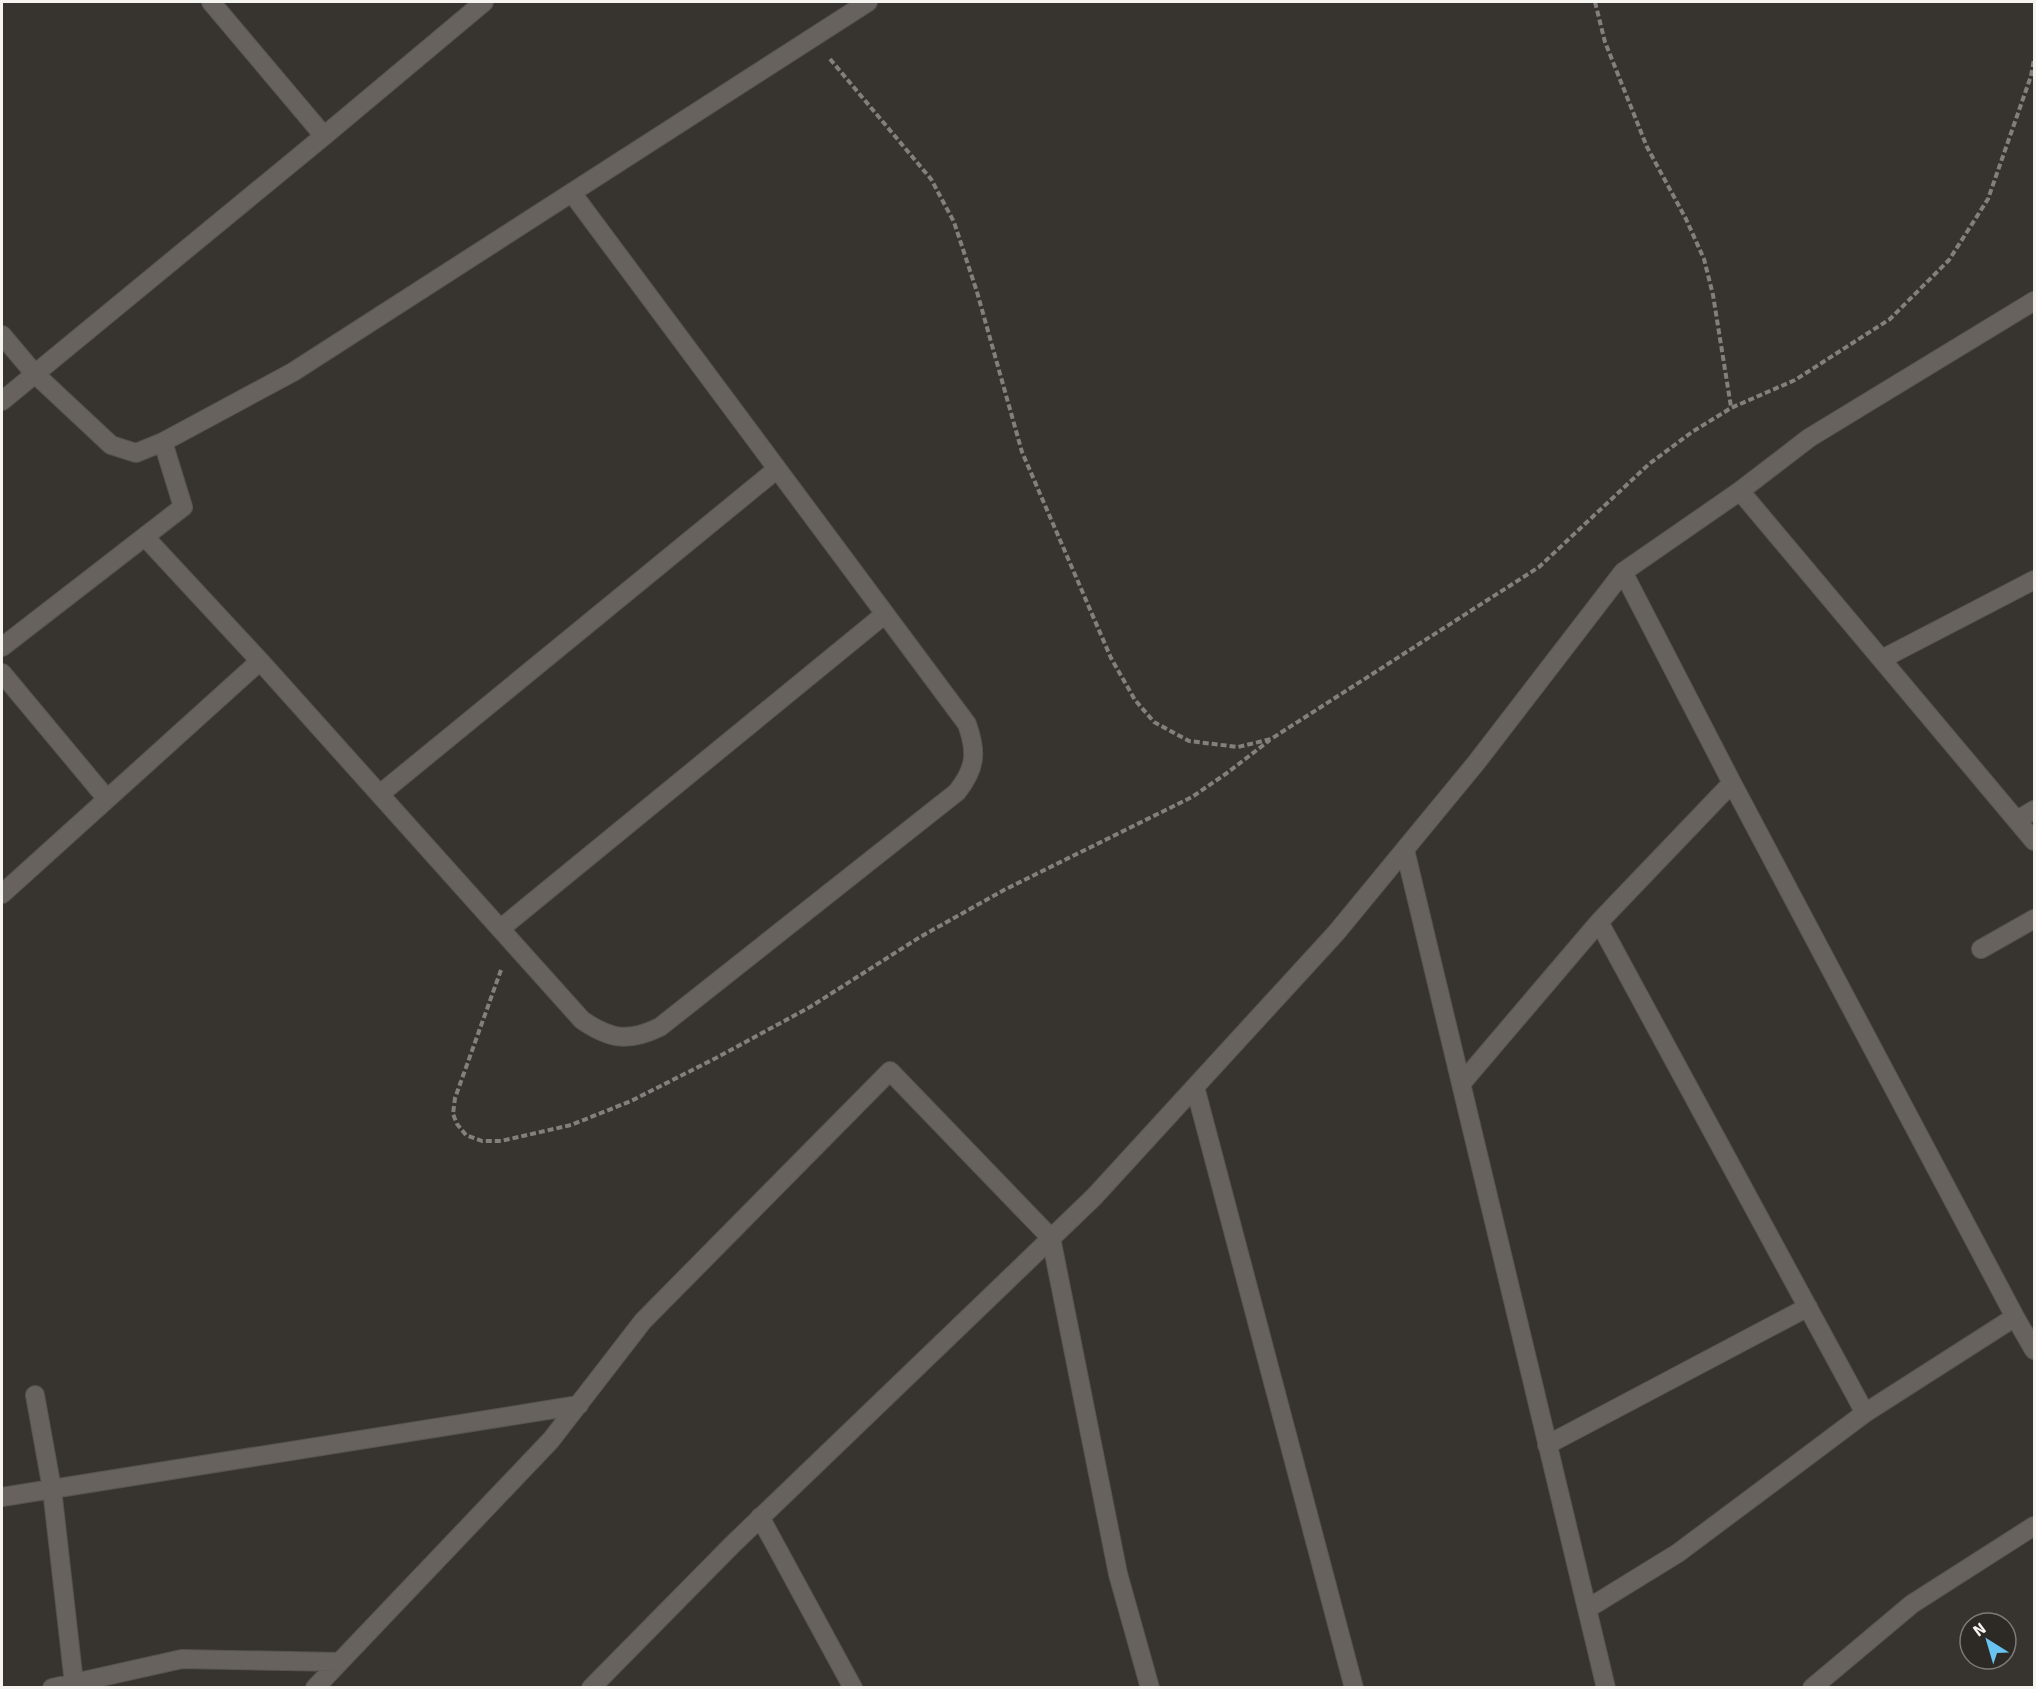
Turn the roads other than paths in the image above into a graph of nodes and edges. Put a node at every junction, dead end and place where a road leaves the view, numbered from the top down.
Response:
1 (211, 2) edge
2 (484, 2) edge
3 (868, 2) edge
4 (324, 136) junction
5 (572, 193) junction
6 (2034, 301) edge
7 (2, 335) edge
8 (34, 373) junction
9 (2, 401) edge
10 (163, 442) junction
11 (777, 469) junction
12 (1740, 491) junction
13 (145, 537) junction
14 (1623, 572) junction
15 (2034, 580) edge
16 (885, 614) junction
17 (2, 647) edge
18 (1882, 659) junction
19 (260, 661) junction
20 (2, 673) edge
21 (1732, 783) junction
22 (380, 794) junction
23 (107, 799) junction
24 (2034, 810) edge
25 (2017, 820) junction
26 (2034, 841) edge
27 (1405, 850) junction
28 (2, 894) edge
29 (2034, 919) edge
30 (1599, 922) junction
31 (506, 935) junction
32 (1981, 949) dead end
33 (1461, 1084) junction
34 (1195, 1087) junction
35 (1051, 1238) junction
36 (1808, 1307) junction
37 (2015, 1317) junction
38 (2034, 1350) edge
39 (35, 1395) dead end
40 (579, 1405) junction
41 (1865, 1413) junction
42 (1547, 1445) junction
43 (51, 1489) junction
44 (2, 1497) edge
45 (760, 1517) junction
46 (2034, 1526) edge
47 (1587, 1609) junction
48 (339, 1662) junction
49 (74, 1683) junction
50 (592, 1687) edge
51 (52, 1688) edge
52 (315, 1688) edge
53 (853, 1688) edge
54 (1150, 1688) edge
55 (1354, 1688) edge
56 (1606, 1688) edge
57 (1812, 1688) edge

1 - 4 street
2 - 4 street
3 - 5 street
4 - 8 street
5 - 10 street
5 - 11 street
6 - 12 street
7 - 8 street
8 - 9 street
8 - 10 street
10 - 13 street
11 - 16 street
11 - 22 street
12 - 14 street
12 - 18 street
13 - 17 street
13 - 19 street
14 - 21 street
14 - 27 street
15 - 18 street
16 - 31 street
16 - 31 street
18 - 25 street
19 - 22 street
19 - 23 street
20 - 23 street
21 - 30 street
21 - 37 street
22 - 31 street
23 - 28 street
24 - 25 street
25 - 26 street
27 - 33 street
27 - 34 street
29 - 32 street
30 - 33 street
30 - 36 street
33 - 42 street
34 - 35 street
34 - 55 street
35 - 40 street
35 - 45 street
35 - 54 street
36 - 41 street
36 - 42 street
37 - 38 street
37 - 41 street
39 - 43 street
40 - 43 street
40 - 48 street
41 - 47 street
42 - 47 street
43 - 44 street
43 - 49 street
45 - 50 street
45 - 53 street
46 - 57 street
47 - 56 street
48 - 49 street
48 - 52 street
49 - 51 street

